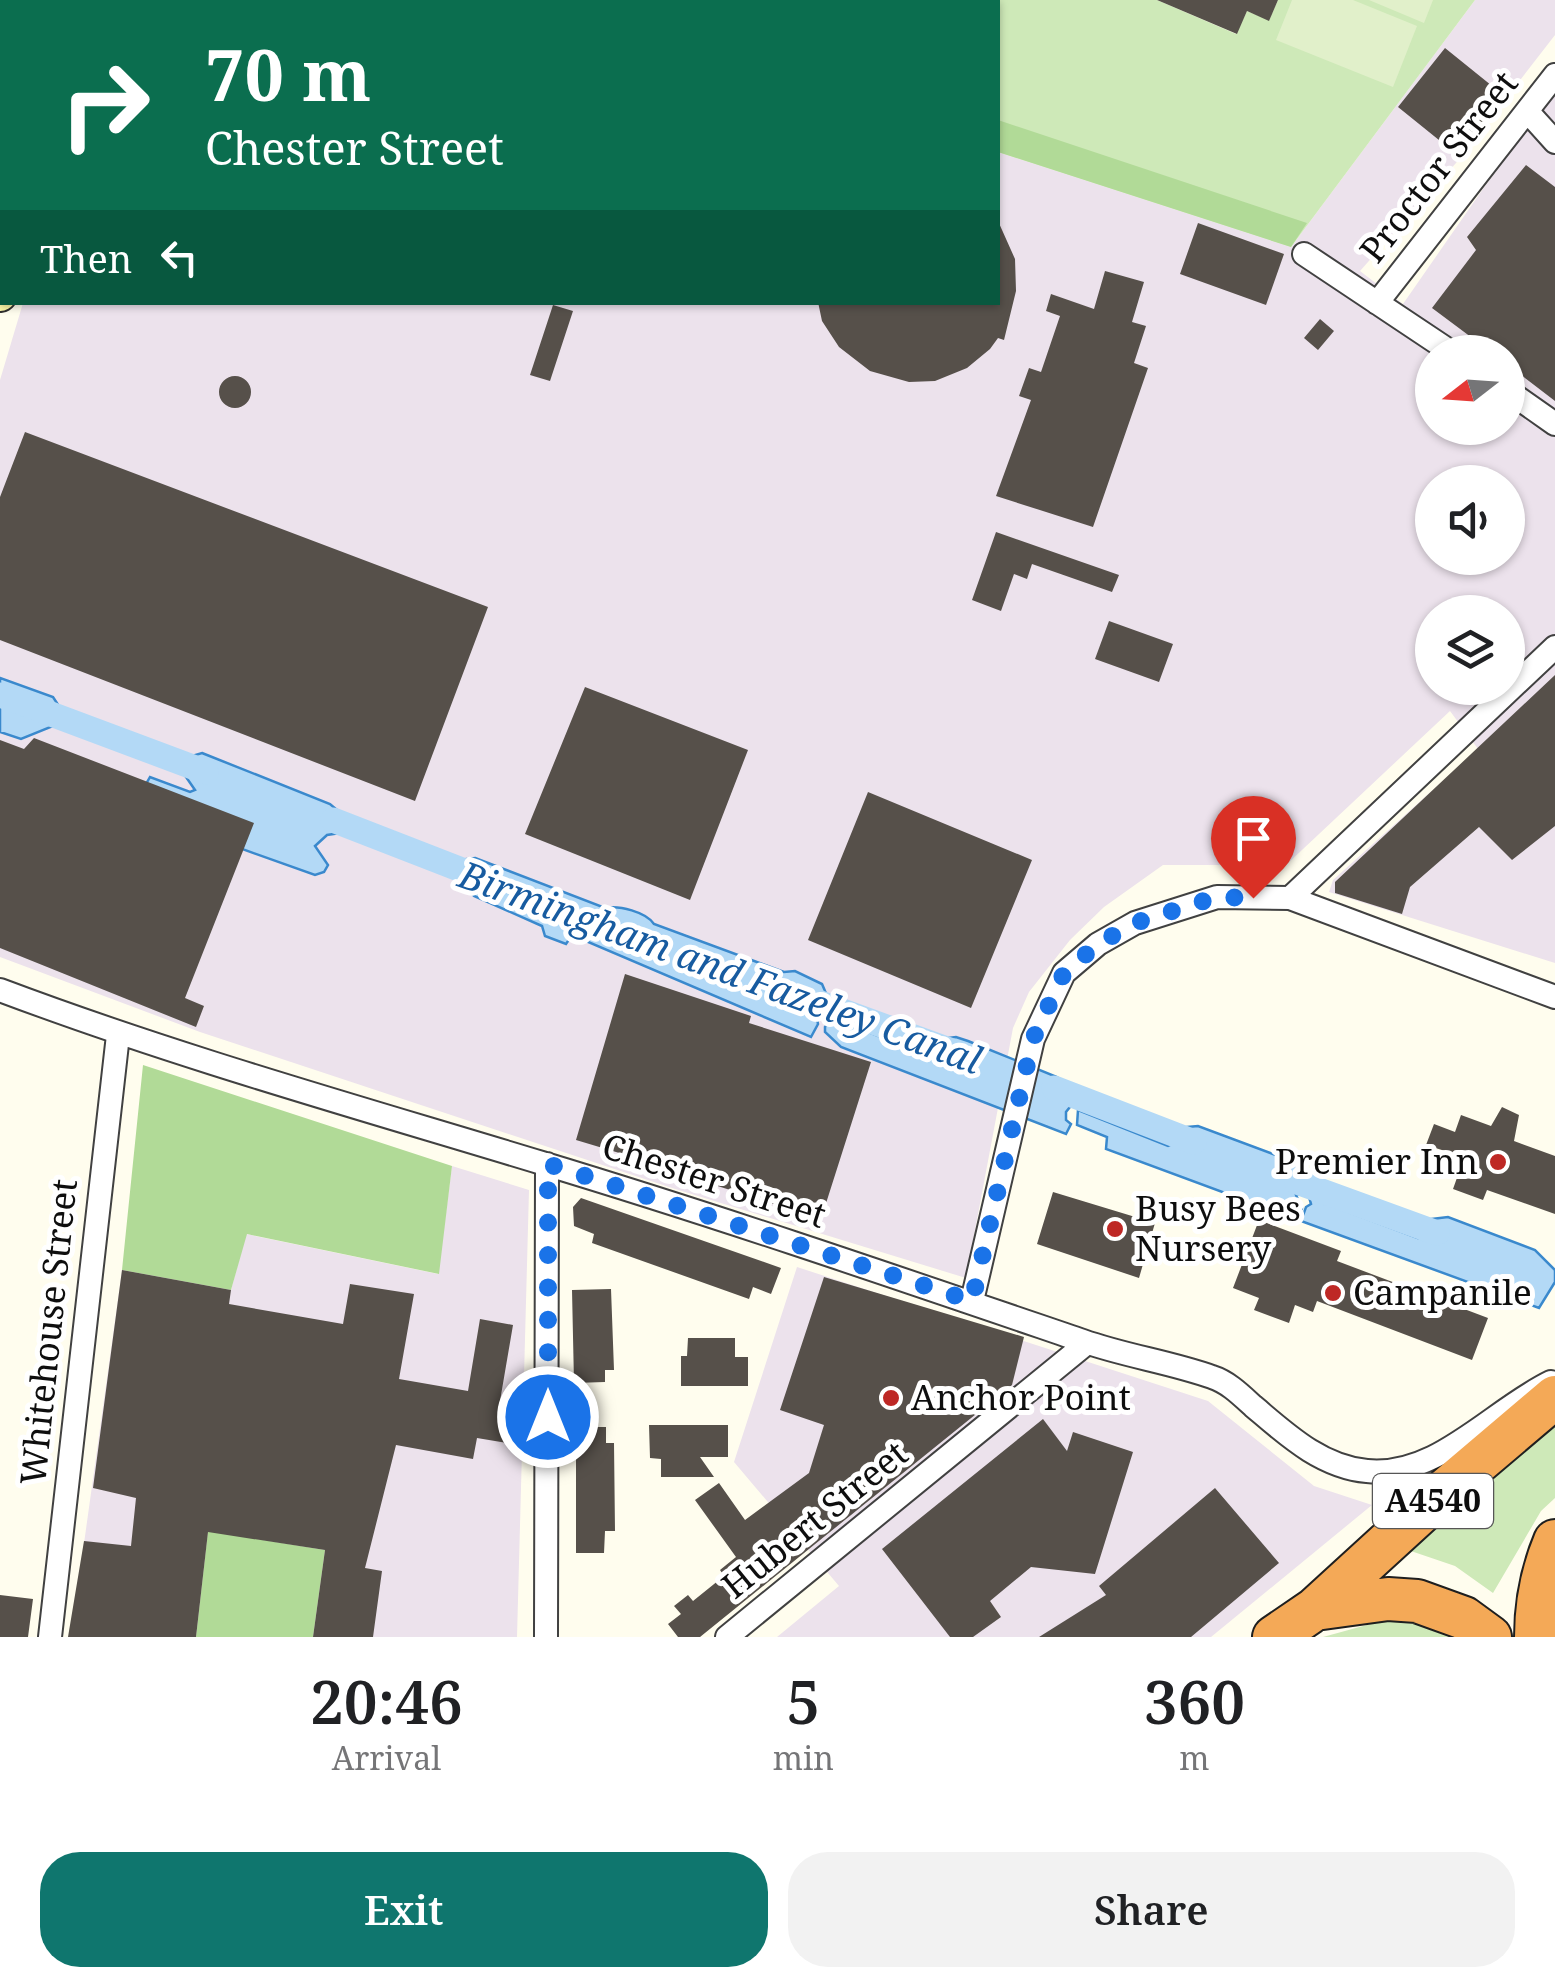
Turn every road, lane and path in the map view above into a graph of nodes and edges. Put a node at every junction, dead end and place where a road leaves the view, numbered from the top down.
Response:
1 (1555, 75) edge
2 (1528, 112) junction
3 (1555, 142) edge
4 (1304, 254) dead end
5 (1377, 302) junction
6 (1426, 335) edge
7 (1525, 403) edge
8 (1555, 424) edge
9 (1555, 647) edge
10 (1290, 898) junction
11 (0, 990) edge
12 (1551, 992) edge
13 (118, 1034) junction
14 (548, 1164) junction
15 (972, 1301) junction
16 (1087, 1343) junction
17 (1555, 1380) edge
18 (1555, 1397) edge
19 (1555, 1541) edge
20 (1315, 1609) junction
21 (50, 1637) edge
22 (546, 1637) edge
23 (727, 1637) edge
24 (1274, 1637) edge
25 (1490, 1637) edge
26 (1536, 1637) edge

1 - 2 street, Proctor Street
2 - 3 street
2 - 5 street, Proctor Street
4 - 5 street
5 - 6 street
7 - 8 street
9 - 10 street
10 - 12 street
10 - 15 street
11 - 13 street, Chester Street
13 - 14 street, Chester Street
13 - 21 street, Whitehouse Street
14 - 15 street, Chester Street
14 - 22 street
15 - 16 street, Chester Street
16 - 17 street, Chester Street
16 - 23 street, Hubert Street
18 - 20 highway, A4540
19 - 26 highway
20 - 24 highway
20 - 25 highway

